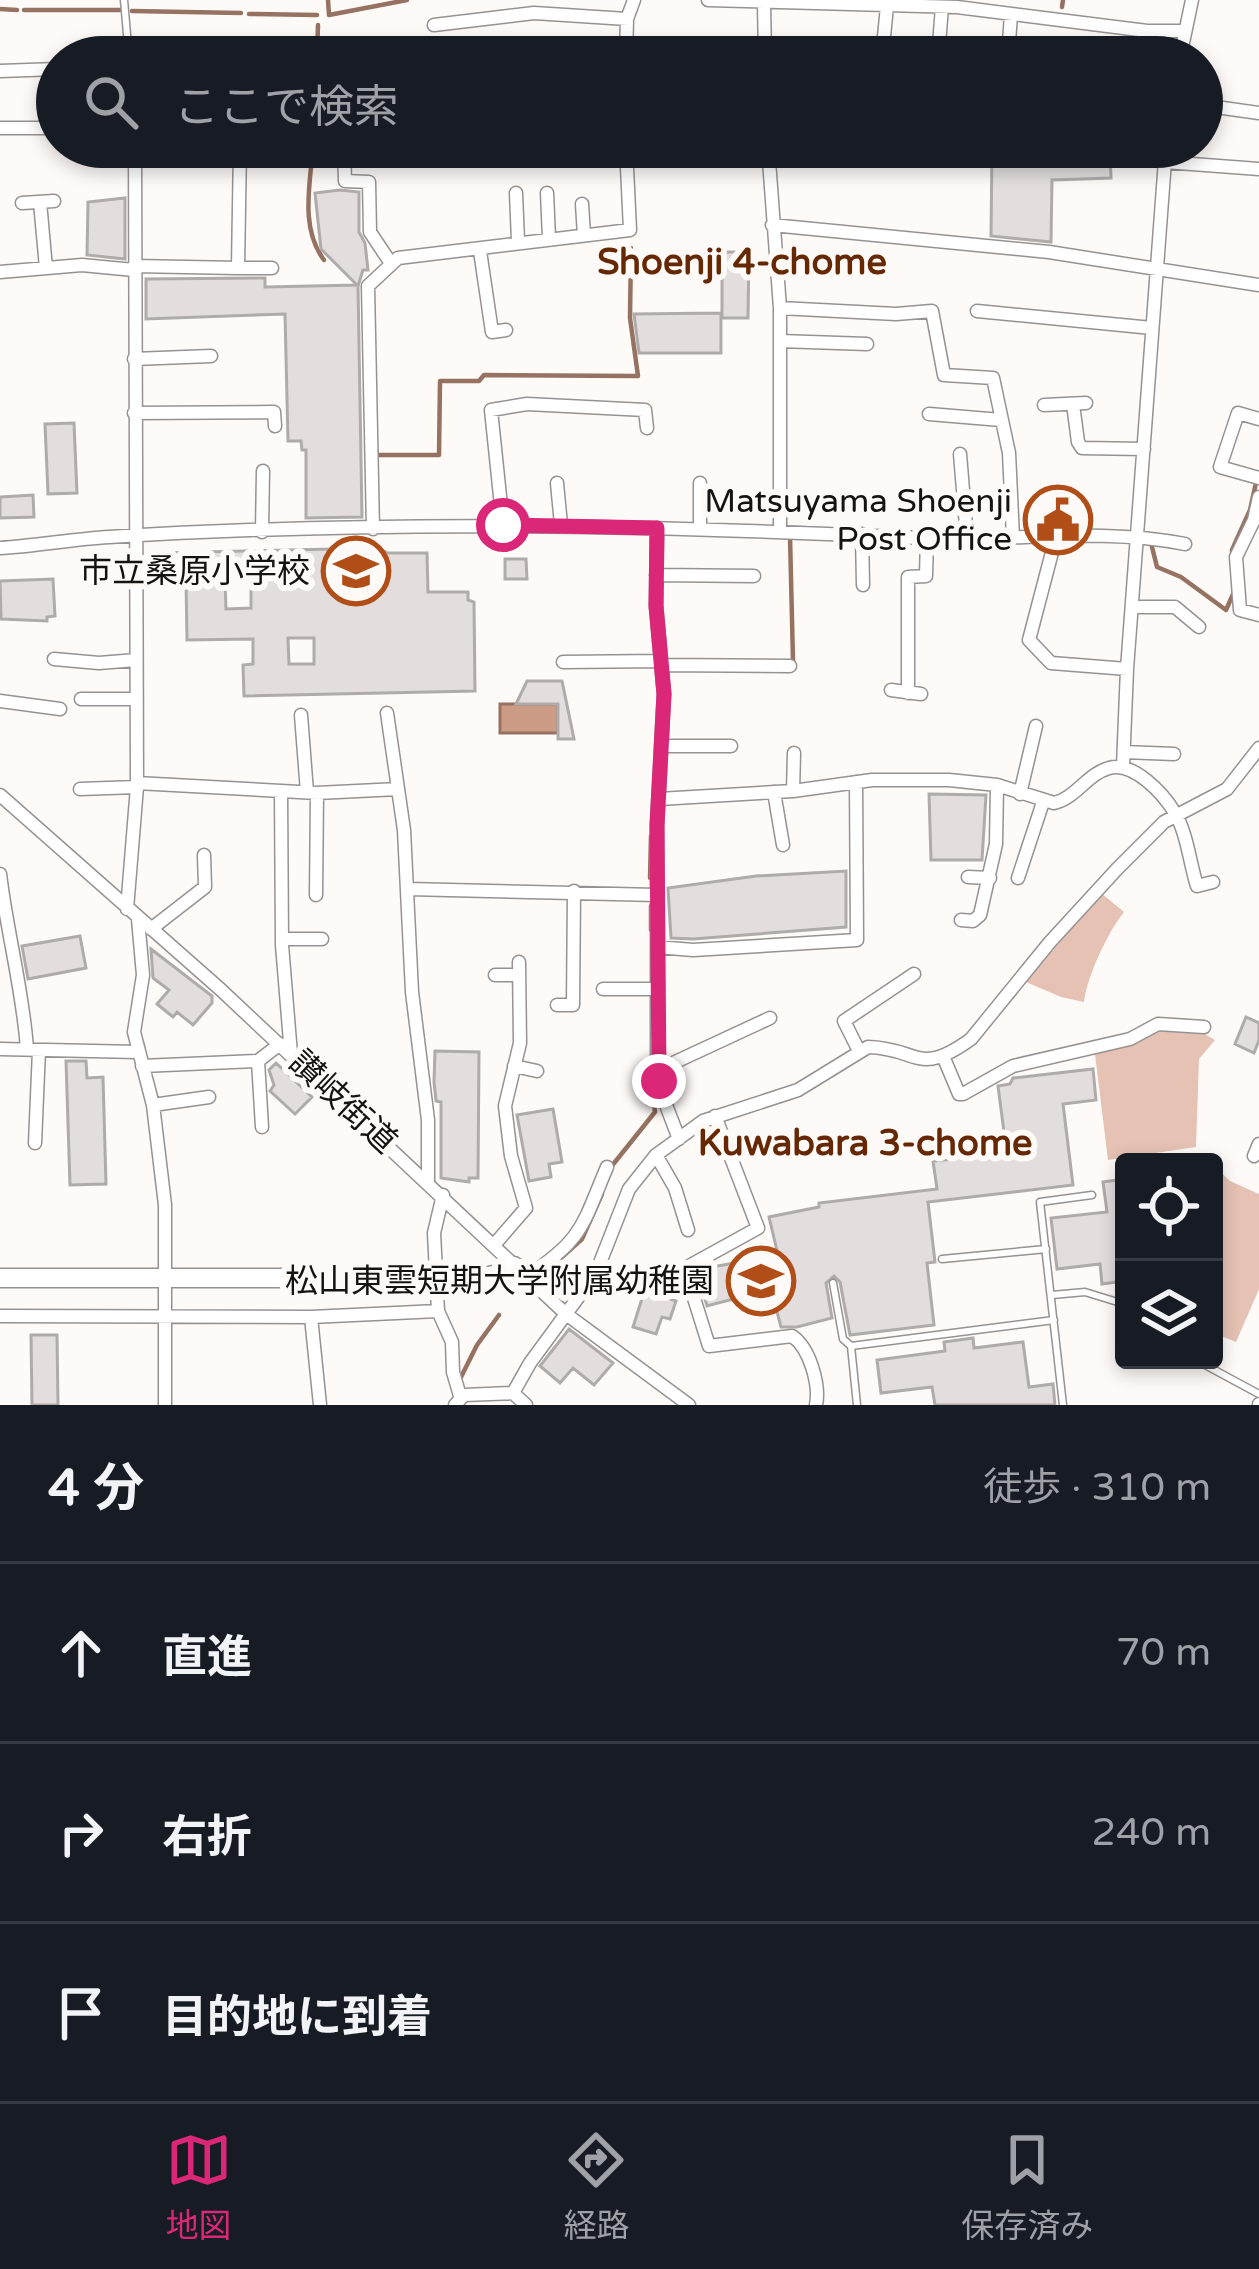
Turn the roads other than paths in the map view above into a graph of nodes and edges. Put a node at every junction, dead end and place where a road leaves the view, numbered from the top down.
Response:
1 (124, 0) edge
2 (634, 0) edge
3 (708, 0) edge
4 (1192, 0) edge
5 (747, 1) edge
6 (823, 3) edge
7 (764, 4) junction
8 (952, 5) edge
9 (887, 6) junction
10 (1011, 14) junction
11 (626, 20) junction
12 (434, 25) dead end
13 (1185, 31) junction
14 (127, 36) edge
15 (626, 36) edge
16 (765, 36) edge
17 (884, 36) edge
18 (944, 36) edge
19 (1009, 36) edge
20 (1184, 36) edge
21 (36, 69) edge
22 (0, 70) edge
23 (1249, 91) dead end
24 (1252, 112) edge
25 (0, 128) edge
26 (36, 128) edge
27 (1223, 166) edge
28 (135, 168) edge
29 (240, 168) edge
30 (345, 168) edge
31 (627, 168) edge
32 (769, 168) edge
33 (1164, 168) edge
34 (1259, 169) edge
35 (547, 193) dead end
36 (516, 194) dead end
37 (22, 202) dead end
38 (582, 204) dead end
39 (772, 226) junction
40 (584, 235) junction
41 (548, 238) junction
42 (518, 242) junction
43 (480, 250) junction
44 (389, 262) junction
45 (46, 268) junction
46 (134, 268) junction
47 (238, 268) junction
48 (272, 268) dead end
49 (1156, 269) junction
50 (0, 272) edge
51 (1259, 285) edge
52 (780, 308) junction
53 (977, 311) dead end
54 (1152, 328) junction
55 (506, 330) dead end
56 (780, 341) junction
57 (868, 344) dead end
58 (211, 356) dead end
59 (134, 359) junction
60 (1044, 405) dead end
61 (134, 413) junction
62 (1259, 419) edge
63 (1001, 421) junction
64 (275, 426) dead end
65 (647, 428) dead end
66 (942, 432) dead end
67 (1144, 449) junction
68 (960, 454) dead end
69 (263, 471) dead end
70 (1259, 478) edge
71 (557, 483) dead end
72 (700, 483) dead end
73 (1259, 497) edge
74 (503, 525) junction
75 (561, 525) junction
76 (657, 528) junction
77 (700, 528) junction
78 (373, 529) junction
79 (780, 529) junction
80 (262, 532) junction
81 (862, 534) junction
82 (135, 536) junction
83 (1013, 537) junction
84 (1056, 537) junction
85 (1138, 537) junction
86 (927, 538) junction
87 (967, 538) junction
88 (1185, 544) dead end
89 (0, 548) edge
90 (656, 575) junction
91 (754, 576) dead end
92 (863, 585) dead end
93 (1132, 608) junction
94 (1259, 615) edge
95 (1199, 627) dead end
96 (890, 631) dead end
97 (908, 631) junction
98 (54, 659) dead end
99 (136, 660) junction
100 (563, 662) dead end
101 (661, 663) junction
102 (790, 666) dead end
103 (1126, 669) junction
104 (891, 690) dead end
105 (82, 699) dead end
106 (136, 699) junction
107 (0, 701) edge
108 (60, 709) dead end
109 (387, 713) dead end
110 (302, 715) dead end
111 (1036, 726) dead end
112 (662, 746) junction
113 (731, 746) dead end
114 (1259, 748) edge
115 (794, 753) dead end
116 (1174, 754) dead end
117 (1124, 759) junction
118 (856, 782) junction
119 (137, 785) junction
120 (997, 785) junction
121 (80, 789) dead end
122 (398, 789) junction
123 (281, 791) junction
124 (793, 791) junction
125 (774, 792) junction
126 (312, 793) junction
127 (1020, 794) junction
128 (658, 799) junction
129 (5, 800) edge
130 (1042, 802) junction
131 (1175, 813) junction
132 (0, 818) edge
133 (783, 845) dead end
134 (204, 855) dead end
135 (0, 874) edge
136 (968, 877) dead end
137 (990, 878) junction
138 (1018, 878) dead end
139 (1213, 882) dead end
140 (408, 889) junction
141 (574, 891) junction
142 (657, 895) junction
143 (316, 896) dead end
144 (133, 914) junction
145 (961, 920) dead end
146 (151, 929) junction
147 (322, 939) dead end
148 (4, 940) edge
149 (282, 940) junction
150 (657, 947) junction
151 (914, 974) dead end
152 (495, 975) dead end
153 (603, 988) dead end
154 (657, 989) junction
155 (557, 1005) dead end
156 (770, 1018) dead end
157 (1204, 1027) dead end
158 (80, 1032) dead end
159 (0, 1049) edge
160 (286, 1049) junction
161 (33, 1050) junction
162 (79, 1051) junction
163 (859, 1051) junction
164 (943, 1056) junction
165 (140, 1059) junction
166 (258, 1061) junction
167 (514, 1066) junction
168 (658, 1070) junction
169 (537, 1071) dead end
170 (209, 1097) dead end
171 (153, 1105) junction
172 (716, 1116) junction
173 (262, 1127) dead end
174 (679, 1139) junction
175 (35, 1143) dead end
176 (656, 1155) junction
177 (607, 1167) dead end
178 (428, 1181) junction
179 (443, 1195) junction
180 (1092, 1195) dead end
181 (688, 1229) dead end
182 (494, 1245) junction
183 (1046, 1249) junction
184 (942, 1259) dead end
185 (520, 1271) junction
186 (0, 1278) edge
187 (436, 1278) junction
188 (164, 1280) junction
189 (833, 1283) dead end
190 (1052, 1294) junction
191 (1115, 1301) edge
192 (438, 1311) junction
193 (566, 1314) junction
194 (0, 1316) edge
195 (164, 1316) junction
196 (311, 1317) junction
197 (1054, 1320) junction
198 (851, 1346) junction
199 (1213, 1369) edge
200 (513, 1393) junction
201 (1259, 1394) edge
202 (458, 1401) edge
203 (165, 1405) edge
204 (320, 1405) edge
205 (526, 1405) edge
206 (689, 1405) edge
207 (816, 1405) edge
208 (857, 1405) edge
209 (1063, 1405) edge

1 - 14 lane
2 - 11 street
3 - 5 street
4 - 13 street
5 - 7 street
6 - 7 street
6 - 9 street
7 - 16 street
8 - 9 street
8 - 10 street
8 - 18 street
9 - 17 street
10 - 13 street
10 - 19 street
11 - 12 street
11 - 15 street
13 - 20 street
21 - 22 street
23 - 24 street
25 - 26 street
27 - 34 street
28 - 46 street
29 - 47 street
30 - 44 street
31 - 40 street
32 - 39 street
33 - 49 street
35 - 41 street
36 - 42 street
37 - 45 street
38 - 40 street
39 - 49 street
39 - 52 street
40 - 41 street
41 - 42 street
42 - 43 street
43 - 44 street
43 - 55 street
44 - 78 street
45 - 46 street
45 - 50 street
46 - 47 street
46 - 59 street
47 - 48 street
49 - 51 street
49 - 54 street
52 - 56 street
52 - 63 street
53 - 54 street
54 - 67 street
56 - 57 street
56 - 79 street
58 - 59 street
59 - 61 street
60 - 67 street
61 - 64 street
61 - 82 street
62 - 70 street
63 - 66 street
63 - 83 street
65 - 74 street
67 - 85 street
68 - 87 street
69 - 80 street
71 - 75 street
72 - 77 street
73 - 94 street
74 - 75 street
74 - 78 street
75 - 76 street
76 - 77 street
76 - 90 street
77 - 79 street
78 - 80 street
79 - 81 street
80 - 82 street
81 - 86 street
81 - 92 street
82 - 89 street
82 - 99 street
83 - 84 street
83 - 87 street
84 - 85 street
84 - 103 street
85 - 88 street
85 - 93 street
86 - 87 street
86 - 97 street
90 - 91 street
90 - 101 street
93 - 95 street
93 - 103 street
96 - 97 street
97 - 104 street
98 - 99 street
99 - 106 street
100 - 101 street
101 - 102 street
101 - 112 street
103 - 117 street
105 - 106 street
106 - 119 street
107 - 108 street
109 - 122 street
110 - 126 street
111 - 127 street
112 - 113 street
112 - 128 street
114 - 131 street
115 - 124 street
116 - 117 street
117 - 130 street
117 - 131 street
118 - 120 street
118 - 124 street
118 - 150 street
119 - 121 street
119 - 123 street
119 - 144 street
120 - 127 street
120 - 137 street
122 - 126 street
122 - 140 street
123 - 126 street
123 - 149 street
124 - 125 street
125 - 128 street
125 - 133 street
126 - 143 street
127 - 130 street
128 - 142 street
129 - 132 street
129 - 144 street, 讃岐街道
130 - 138 street
131 - 139 street
131 - 164 street
134 - 146 street
135 - 148 street
136 - 137 street
137 - 145 street
140 - 141 street
140 - 178 street
141 - 142 street
141 - 155 street
142 - 150 street
144 - 146 street, 讃岐街道
144 - 165 street
146 - 160 street, 讃岐街道
147 - 149 street
148 - 161 street
149 - 160 street
150 - 154 street
151 - 163 street
152 - 167 street
153 - 154 street
154 - 168 street
156 - 168 street
157 - 164 street
158 - 162 street
159 - 161 street
160 - 166 street
160 - 178 street, 讃岐街道
161 - 162 street
161 - 175 street
162 - 165 street
163 - 164 street
163 - 172 street
165 - 166 street
165 - 171 street
166 - 173 street
167 - 169 street
167 - 182 street
168 - 174 street
170 - 171 street
171 - 188 street
172 - 174 street
172 - 207 street
174 - 176 street
176 - 181 street
176 - 193 street
177 - 185 street
178 - 179 street, 讃岐街道
179 - 182 street, 讃岐街道
179 - 187 street
180 - 183 lane
182 - 185 street, 讃岐街道
183 - 184 lane
183 - 190 lane
185 - 187 street
185 - 193 street, 讃岐街道
186 - 188 street
187 - 188 street
187 - 192 street
188 - 195 street
189 - 198 lane
190 - 191 lane
190 - 197 lane
192 - 196 street
192 - 202 street
193 - 200 street
193 - 206 street, 讃岐街道
194 - 195 street
195 - 196 street
195 - 203 street
196 - 204 street
197 - 198 lane
197 - 209 lane
198 - 208 lane
199 - 201 lane
200 - 202 street
200 - 205 street

